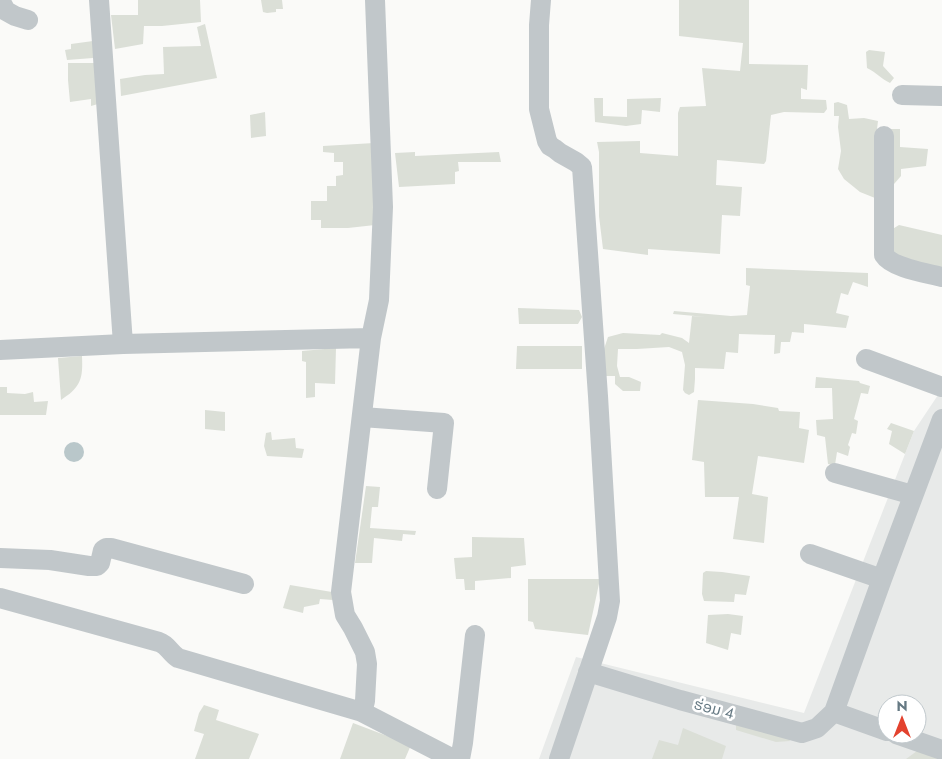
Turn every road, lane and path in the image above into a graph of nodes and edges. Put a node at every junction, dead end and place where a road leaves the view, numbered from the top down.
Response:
1 (0, 0) edge
2 (99, 0) edge
3 (375, 0) edge
4 (541, 0) edge
5 (28, 20) dead end
6 (902, 95) dead end
7 (942, 96) edge
8 (884, 136) dead end
9 (942, 277) edge
10 (371, 338) junction
11 (123, 344) junction
12 (0, 350) edge
13 (866, 359) dead end
14 (942, 387) edge
15 (362, 417) junction
16 (942, 419) edge
17 (835, 473) dead end
18 (437, 489) dead end
19 (913, 496) junction
20 (810, 554) dead end
21 (0, 558) edge
22 (882, 579) junction
23 (244, 584) dead end
24 (0, 598) edge
25 (475, 635) dead end
26 (588, 672) junction
27 (362, 712) junction
28 (834, 712) junction
29 (877, 727) edge
30 (925, 744) edge
31 (942, 750) edge
32 (453, 759) edge
33 (460, 759) edge
34 (559, 759) edge

1 - 5 street
2 - 11 street
3 - 10 street
4 - 26 street
6 - 7 street
8 - 9 street
10 - 11 street
10 - 15 street
11 - 12 street
13 - 14 street
15 - 18 street
15 - 27 street
16 - 19 street
17 - 19 street
19 - 22 street
20 - 22 street
21 - 23 street
22 - 28 street
24 - 27 street
25 - 33 street
26 - 28 street, ຮ່ອມ 4
26 - 34 street
27 - 32 street
28 - 29 street
30 - 31 street

